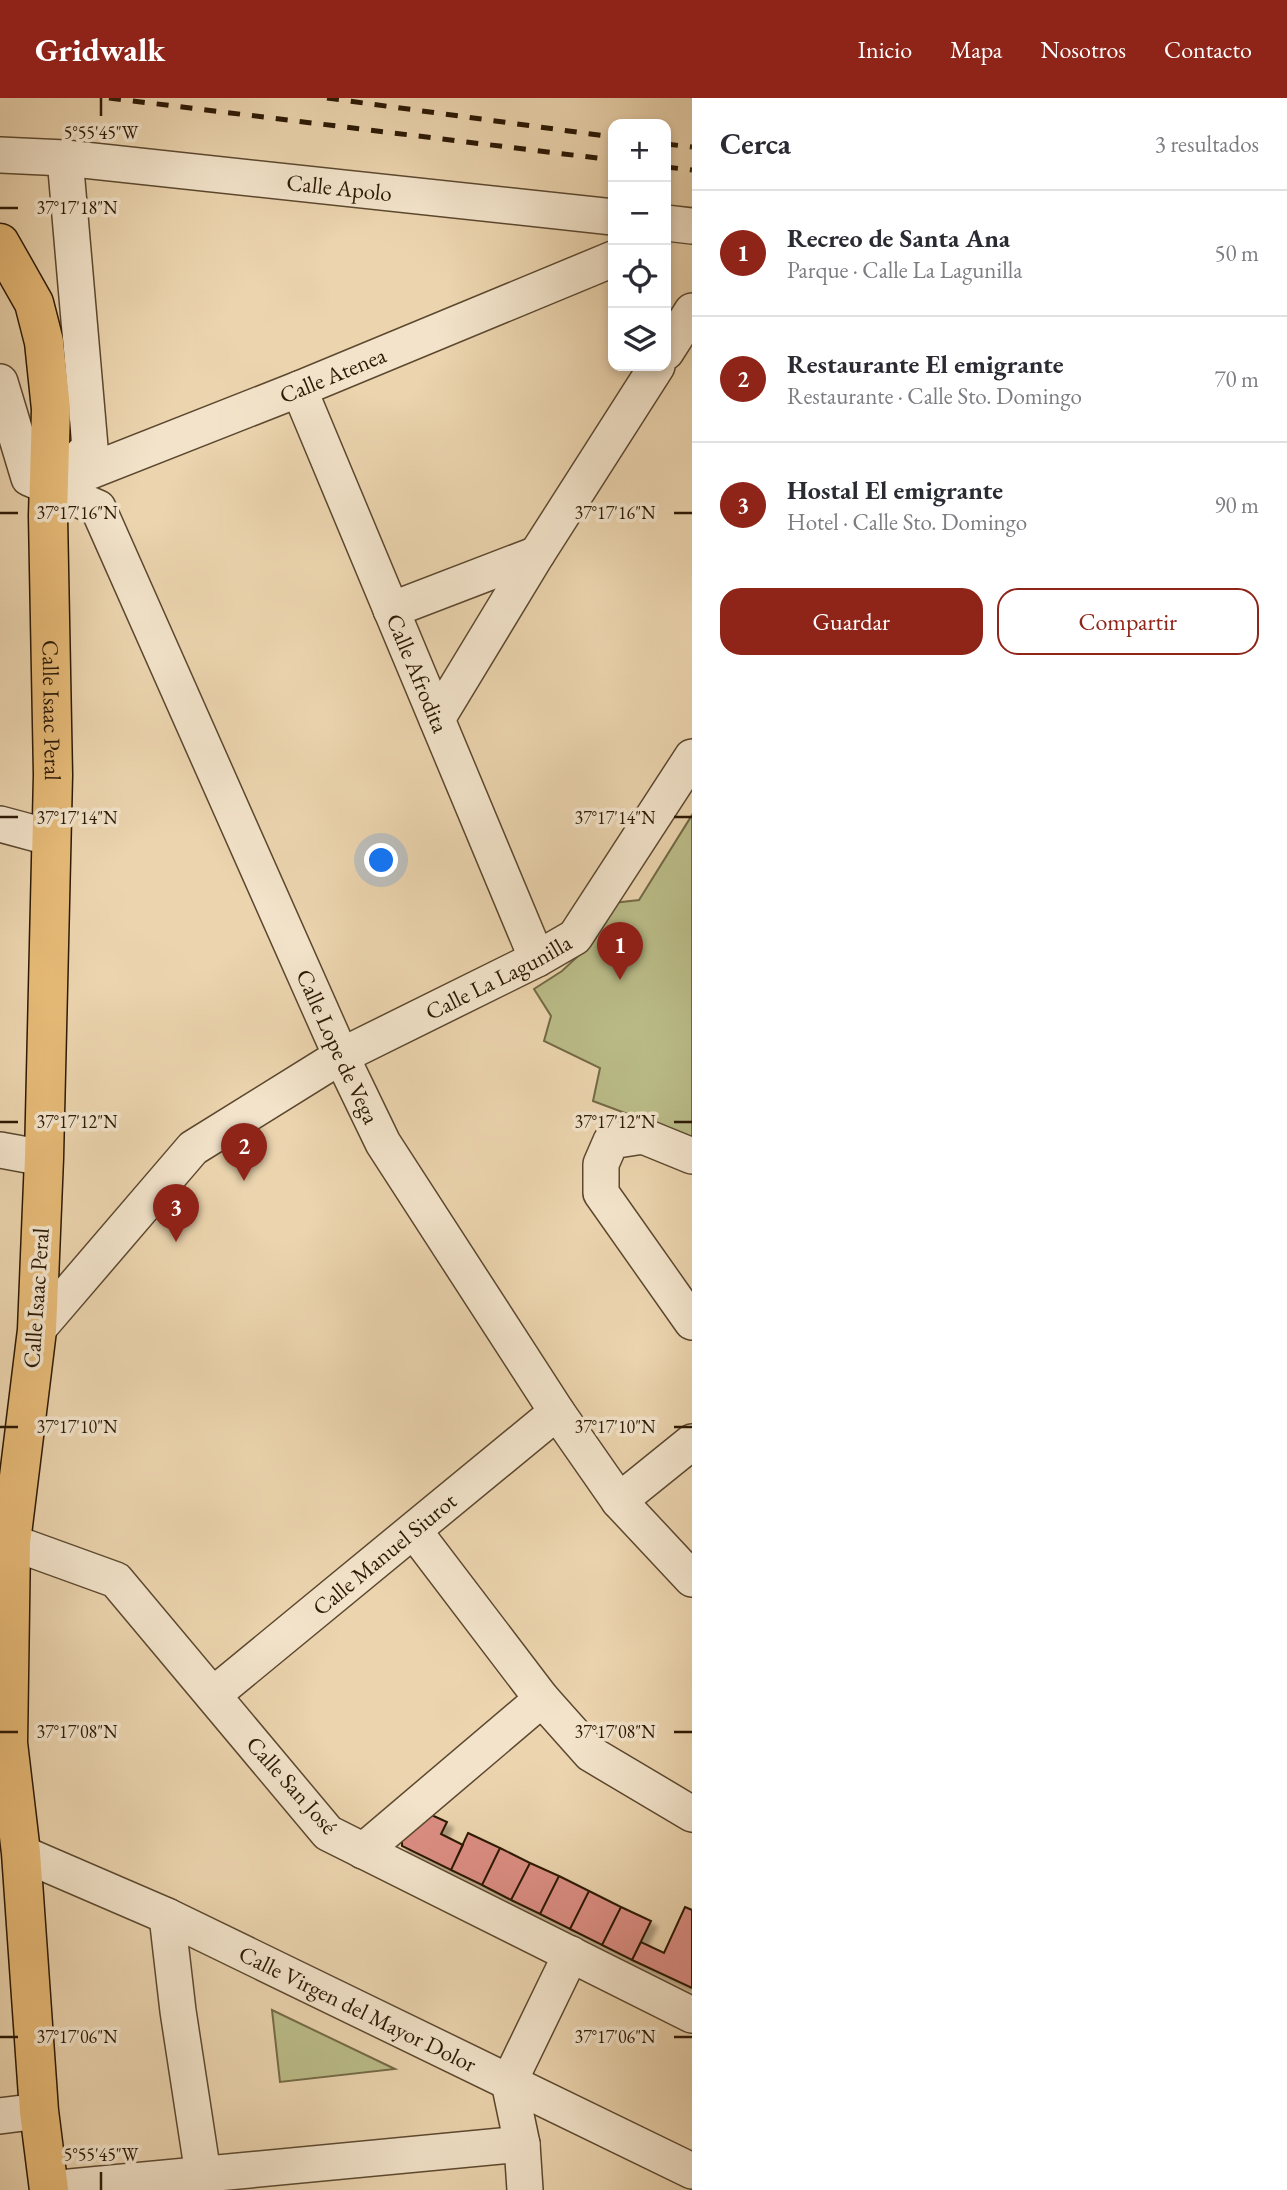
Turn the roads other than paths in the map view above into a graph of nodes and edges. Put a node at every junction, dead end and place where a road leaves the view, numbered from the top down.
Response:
1 (0, 155) edge
2 (65, 158) junction
3 (608, 217) edge
4 (0, 243) edge
5 (606, 262) edge
6 (692, 311) edge
7 (671, 344) edge
8 (654, 371) edge
9 (0, 382) edge
10 (299, 388) junction
11 (50, 487) junction
12 (537, 554) junction
13 (391, 610) junction
14 (437, 719) junction
15 (692, 757) edge
16 (0, 824) edge
17 (52, 838) junction
18 (537, 959) junction
19 (341, 1056) junction
20 (0, 1150) edge
21 (692, 1156) edge
22 (44, 1158) junction
23 (692, 1322) edge
24 (37, 1330) junction
25 (557, 1412) junction
26 (692, 1442) edge
27 (619, 1501) junction
28 (414, 1531) junction
29 (11, 1542) junction
30 (692, 1579) edge
31 (213, 1695) junction
32 (542, 1699) junction
33 (692, 1814) edge
34 (363, 1851) junction
35 (21, 1853) junction
36 (167, 1916) junction
37 (571, 1954) junction
38 (692, 2015) edge
39 (509, 2082) junction
40 (39, 2111) junction
41 (0, 2116) edge
42 (522, 2144) junction
43 (692, 2171) edge
44 (202, 2174) junction
45 (49, 2190) edge
46 (524, 2190) edge

1 - 2 street, Calle Apolo
2 - 3 street, Calle Apolo
2 - 11 street
3 - 5 street
4 - 11 main road, Calle Isaac Peral
5 - 10 street, Calle Atenea
6 - 7 street
8 - 12 street
9 - 11 street
10 - 11 street, Calle Atenea
10 - 13 street, Calle Afrodita
11 - 17 main road, Calle Isaac Peral
11 - 19 street, Calle Lope de Vega
12 - 13 street
12 - 14 street
13 - 14 street, Calle Afrodita
14 - 18 street, Calle Afrodita
15 - 18 street, Calle La Lagunilla
16 - 17 street
17 - 22 main road, Calle Isaac Peral
18 - 19 street, Calle La Lagunilla
19 - 24 street, Calle La Lagunilla
19 - 25 street, Calle Lope de Vega
20 - 22 street
21 - 23 street
22 - 24 main road, Calle Isaac Peral
24 - 29 main road, Calle Isaac Peral
25 - 27 street, Calle Lope de Vega
25 - 28 street, Calle Manuel Siurot
26 - 27 street
27 - 30 street, Calle Lope de Vega
28 - 31 street, Calle Manuel Siurot
28 - 32 street
29 - 31 street, Calle San José
29 - 35 main road, Calle Isaac Peral
31 - 34 street, Calle San José
32 - 33 street
32 - 34 street
34 - 37 street, Calle San José
35 - 36 street, Calle Virgen del Mayor Dolor
35 - 40 main road, Calle Isaac Peral
36 - 39 street, Calle Virgen del Mayor Dolor
36 - 44 street
37 - 38 street, Calle San José
37 - 39 street
39 - 42 street
39 - 43 street, Calle Virgen del Mayor Dolor
40 - 41 street
40 - 45 main road, Calle Isaac Peral
42 - 44 street
42 - 46 street
44 - 45 street

